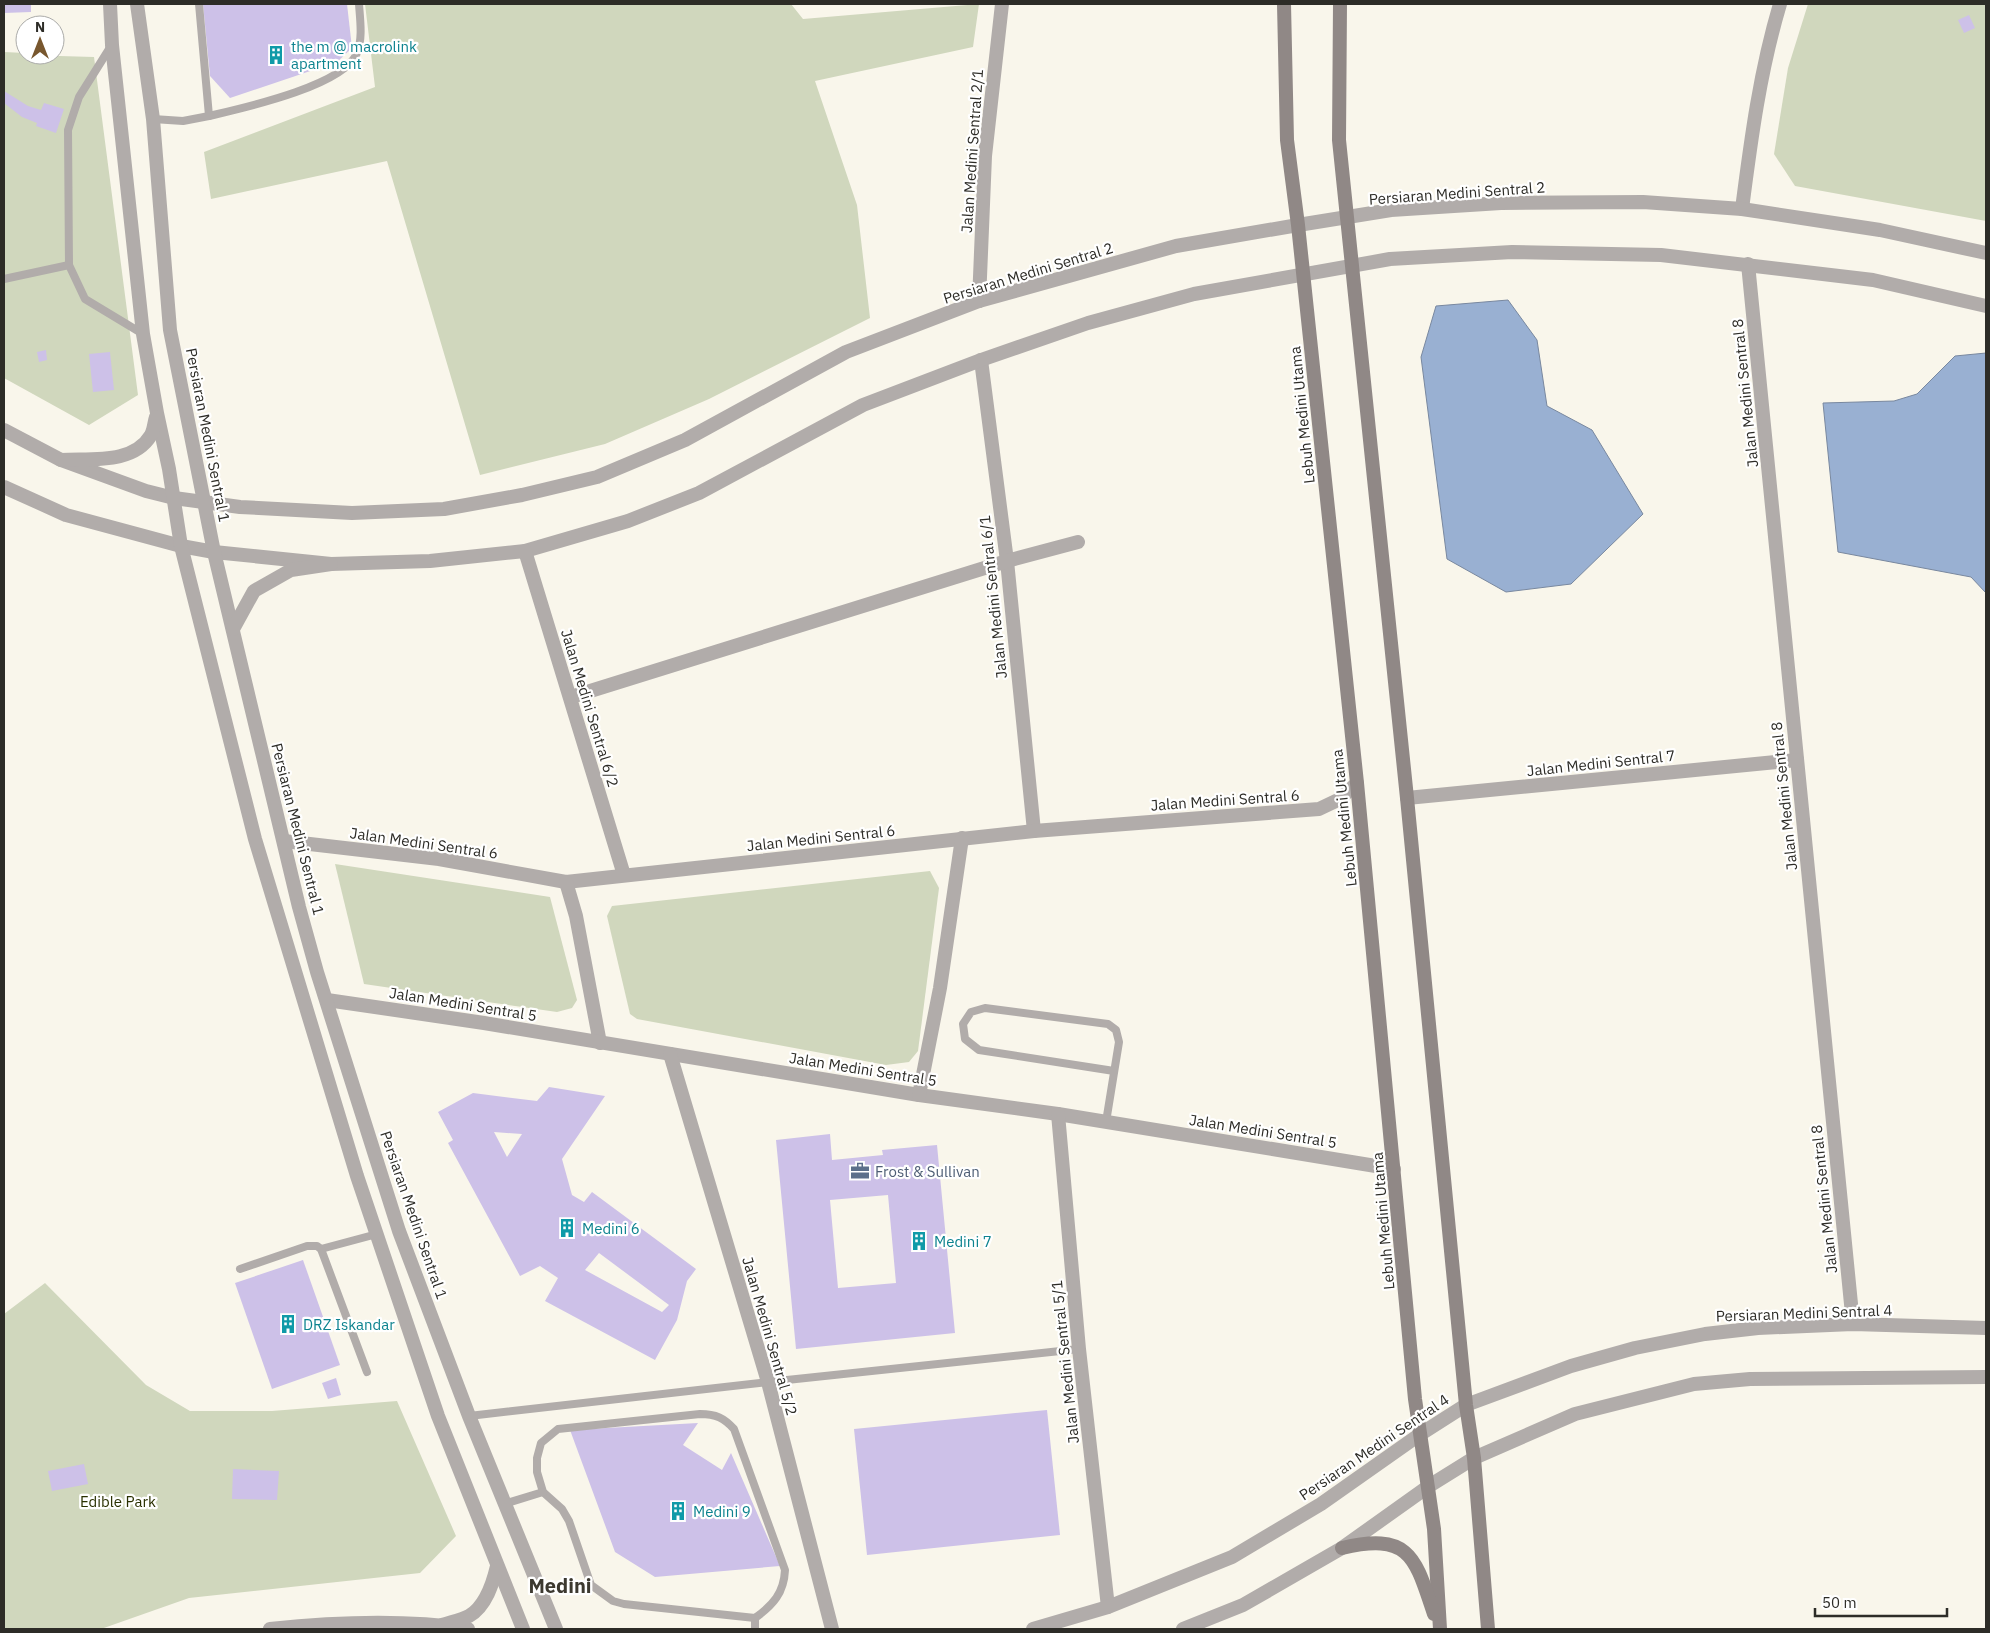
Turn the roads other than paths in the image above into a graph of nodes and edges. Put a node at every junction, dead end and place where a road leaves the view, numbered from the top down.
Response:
1 (110, 4) edge
2 (137, 4) edge
3 (199, 4) edge
4 (358, 4) edge
5 (1002, 4) edge
6 (1284, 4) edge
7 (1340, 4) edge
8 (1780, 4) edge
9 (112, 45) junction
10 (210, 116) junction
11 (153, 119) junction
12 (1742, 209) junction
13 (1349, 218) junction
14 (1298, 225) junction
15 (1986, 253) edge
16 (1748, 264) junction
17 (69, 265) junction
18 (1353, 266) junction
19 (1303, 274) junction
20 (4, 279) edge
21 (979, 301) junction
22 (1986, 306) edge
23 (143, 334) junction
24 (981, 360) junction
25 (157, 413) junction
26 (4, 430) edge
27 (61, 460) junction
28 (4, 487) edge
29 (174, 498) junction
30 (205, 503) junction
31 (1078, 542) dead end
32 (181, 546) junction
33 (214, 552) junction
34 (524, 552) junction
35 (1007, 560) junction
36 (331, 564) junction
37 (233, 629) junction
38 (571, 697) junction
39 (1797, 760) junction
40 (1356, 783) junction
41 (1407, 798) junction
42 (1034, 831) junction
43 (962, 838) junction
44 (284, 840) junction
45 (624, 875) junction
46 (566, 882) junction
47 (327, 1000) junction
48 (600, 1042) junction
49 (670, 1054) junction
50 (1114, 1071) junction
51 (919, 1095) junction
52 (1058, 1114) junction
53 (1106, 1122) junction
54 (1394, 1169) junction
55 (376, 1234) junction
56 (321, 1249) junction
57 (240, 1269) dead end
58 (1853, 1324) junction
59 (1986, 1328) edge
60 (1079, 1350) junction
61 (367, 1372) dead end
62 (1986, 1377) edge
63 (768, 1382) junction
64 (1466, 1405) junction
65 (469, 1416) junction
66 (1419, 1434) junction
67 (1474, 1458) junction
68 (1429, 1486) junction
69 (543, 1492) junction
70 (504, 1504) junction
71 (1342, 1548) junction
72 (498, 1566) junction
73 (1108, 1607) junction
74 (755, 1618) junction
75 (442, 1625) junction
76 (270, 1629) edge
77 (468, 1629) edge
78 (523, 1629) edge
79 (556, 1629) edge
80 (755, 1629) edge
81 (832, 1629) edge
82 (1033, 1629) edge
83 (1183, 1629) edge
84 (1440, 1629) edge
85 (1488, 1629) edge

1 - 9 street
2 - 11 street, Persiaran Medini Sentral 1
3 - 10 lane
4 - 10 lane
5 - 21 street, Jalan Medini Sentral 2/1
6 - 14 main road, Lebuh Medini Utama
7 - 13 main road
8 - 12 street
9 - 17 lane
9 - 23 street
10 - 11 lane
11 - 30 street, Persiaran Medini Sentral 1
12 - 13 street, Persiaran Medini Sentral 2
12 - 15 street, Persiaran Medini Sentral 2
13 - 14 street, Persiaran Medini Sentral 2
13 - 18 main road
14 - 19 main road, Lebuh Medini Utama
14 - 21 street, Persiaran Medini Sentral 2
16 - 18 street
16 - 22 street
16 - 39 street, Jalan Medini Sentral 8
17 - 20 lane
17 - 23 lane
18 - 19 street
18 - 41 main road
19 - 24 street
19 - 40 main road, Lebuh Medini Utama
21 - 30 street, Persiaran Medini Sentral 2
23 - 25 street
24 - 34 street
24 - 35 street, Jalan Medini Sentral 6/1
25 - 27 street
25 - 29 street
26 - 27 street, Persiaran Medini Sentral 2
27 - 29 street, Persiaran Medini Sentral 2
28 - 32 street
29 - 30 street, Persiaran Medini Sentral 2
29 - 32 street
30 - 33 street, Persiaran Medini Sentral 1
31 - 35 street
32 - 33 street
32 - 55 street
33 - 36 street
33 - 37 street, Persiaran Medini Sentral 1
34 - 36 street
34 - 38 street, Jalan Medini Sentral 6/2
35 - 38 street
35 - 42 street, Jalan Medini Sentral 6/1
36 - 37 street
37 - 44 street, Persiaran Medini Sentral 1
38 - 45 street, Jalan Medini Sentral 6/2
39 - 41 street, Jalan Medini Sentral 7
39 - 58 street, Jalan Medini Sentral 8
40 - 42 street, Jalan Medini Sentral 6
40 - 54 main road, Lebuh Medini Utama
41 - 64 main road
42 - 43 street, Jalan Medini Sentral 6
43 - 45 street, Jalan Medini Sentral 6
43 - 51 street
44 - 46 street, Jalan Medini Sentral 6
44 - 47 street, Persiaran Medini Sentral 1
45 - 46 street, Jalan Medini Sentral 6
46 - 48 street
47 - 48 street, Jalan Medini Sentral 5
47 - 65 street, Persiaran Medini Sentral 1
48 - 49 street, Jalan Medini Sentral 5
49 - 51 street, Jalan Medini Sentral 5
49 - 63 street, Jalan Medini Sentral 5/2
50 - 50 lane
50 - 53 lane
51 - 52 street, Jalan Medini Sentral 5
52 - 53 street, Jalan Medini Sentral 5
52 - 60 street, Jalan Medini Sentral 5/1
53 - 54 street, Jalan Medini Sentral 5
54 - 66 main road, Lebuh Medini Utama
55 - 56 lane
55 - 72 street
56 - 57 lane
56 - 61 lane
58 - 59 street, Persiaran Medini Sentral 4
58 - 64 street, Persiaran Medini Sentral 4
60 - 63 lane
60 - 73 street, Jalan Medini Sentral 5/1
62 - 67 street
63 - 65 lane
63 - 81 street, Jalan Medini Sentral 5/2
64 - 66 street, Persiaran Medini Sentral 4
64 - 67 main road
65 - 70 street, Persiaran Medini Sentral 1
66 - 68 main road, Lebuh Medini Utama
66 - 73 street, Persiaran Medini Sentral 4
67 - 68 street
67 - 85 main road
68 - 71 street
68 - 84 main road, Lebuh Medini Utama
69 - 70 lane
69 - 74 lane
69 - 74 lane
70 - 79 street, Persiaran Medini Sentral 1
71 - 83 street
71 - 84 main road
72 - 75 street
72 - 78 street
73 - 82 street, Persiaran Medini Sentral 4
74 - 80 lane
75 - 76 street
75 - 77 street

